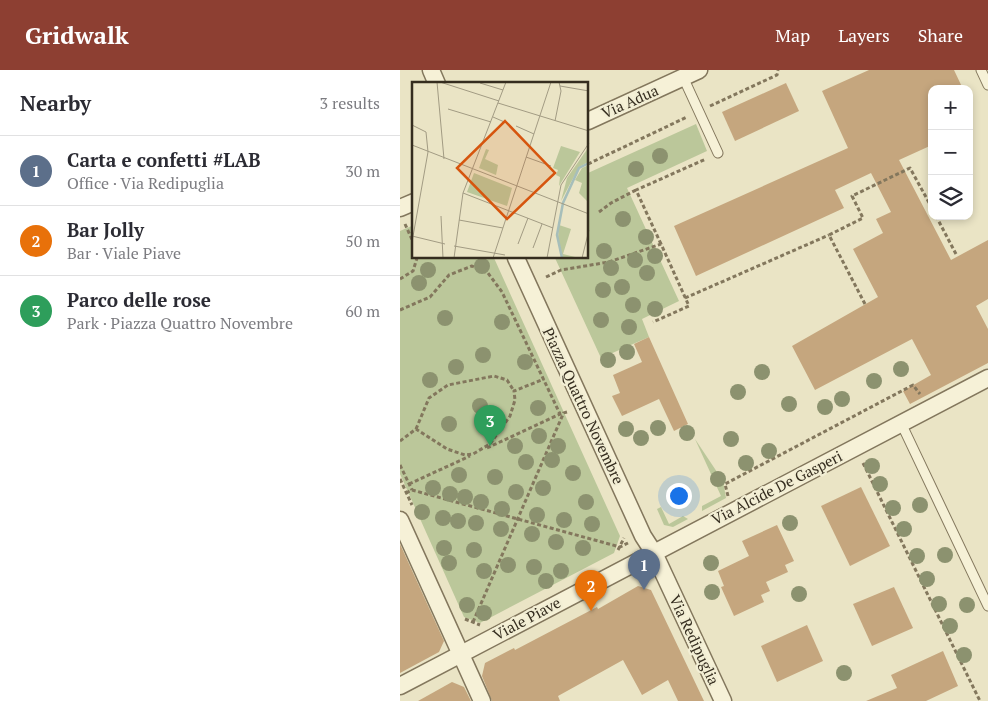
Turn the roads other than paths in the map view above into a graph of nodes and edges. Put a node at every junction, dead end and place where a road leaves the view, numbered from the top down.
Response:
1 (431, 70) edge
2 (699, 70) edge
3 (981, 70) edge
4 (683, 78) junction
5 (436, 82) edge
6 (988, 85) edge
7 (589, 121) edge
8 (718, 153) road end
9 (412, 204) edge
10 (402, 216) edge
11 (516, 259) edge
12 (988, 378) edge
13 (901, 423) junction
14 (400, 520) edge
15 (654, 553) junction
16 (988, 606) edge
17 (461, 654) junction
18 (400, 686) edge
19 (482, 701) edge
20 (723, 701) edge

1 - 5 street
2 - 4 street, Via Adua
3 - 6 lane
4 - 7 street, Via Adua
4 - 8 lane
9 - 10 street
11 - 15 street, Piazza Quattro Novembre
12 - 13 street, Via Alcide De Gasperi
13 - 15 street, Via Alcide De Gasperi
13 - 16 lane
14 - 17 street
15 - 17 street, Viale Piave
15 - 20 street, Via Redipuglia
17 - 18 street, Viale Piave
17 - 19 street

